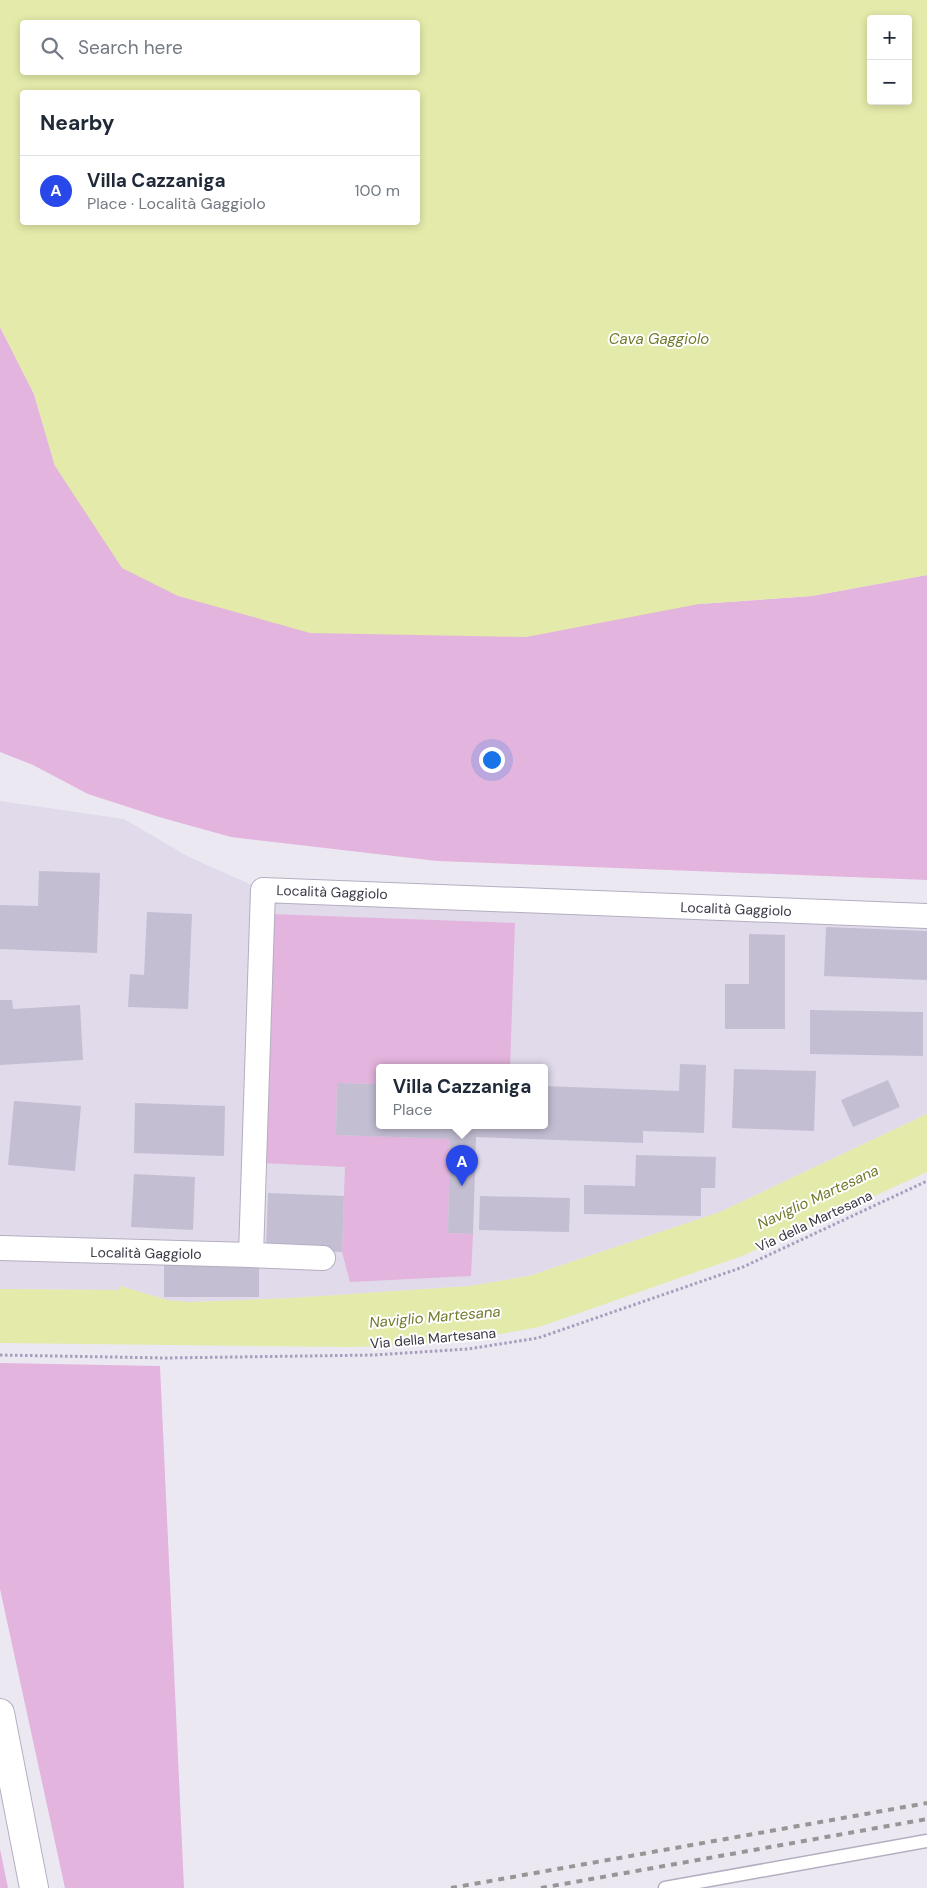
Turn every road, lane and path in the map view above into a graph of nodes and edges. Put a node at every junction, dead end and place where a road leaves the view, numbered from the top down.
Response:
1 (927, 916) edge
2 (927, 1181) edge
3 (0, 1248) edge
4 (250, 1255) junction
5 (323, 1258) dead end
6 (0, 1355) edge
7 (0, 1713) edge
8 (927, 1841) edge
9 (34, 1888) edge
10 (665, 1888) edge

1 - 4 street, Località Gaggiolo
2 - 6 path, Via della Martesana
3 - 4 street, Località Gaggiolo
4 - 5 street
7 - 9 street
8 - 10 lane

